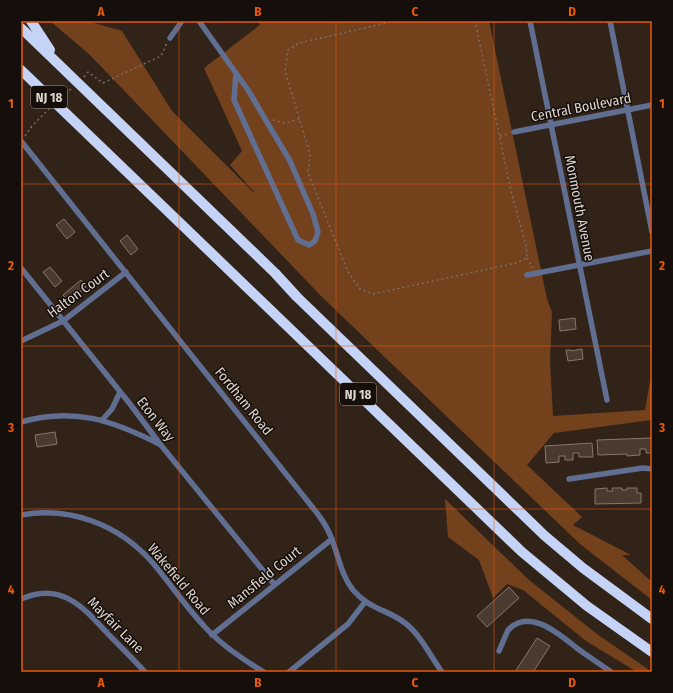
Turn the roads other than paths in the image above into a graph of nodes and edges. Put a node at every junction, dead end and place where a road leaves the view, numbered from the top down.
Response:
1 (31, 21) edge
2 (182, 21) edge
3 (199, 21) edge
4 (530, 21) edge
5 (610, 21) edge
6 (21, 28) edge
7 (170, 38) road end
8 (21, 71) edge
9 (66, 71) junction
10 (236, 73) junction
11 (652, 105) edge
12 (628, 110) junction
13 (551, 125) junction
14 (514, 132) road end
15 (21, 136) edge
16 (21, 141) edge
17 (652, 232) edge
18 (652, 251) edge
19 (579, 265) junction
20 (21, 268) edge
21 (126, 272) junction
22 (527, 275) dead end
23 (63, 321) junction
24 (21, 341) edge
25 (120, 392) junction
26 (607, 400) dead end
27 (102, 420) junction
28 (21, 422) edge
29 (160, 444) junction
30 (652, 469) edge
31 (569, 479) dead end
32 (21, 515) edge
33 (332, 539) junction
34 (274, 584) junction
35 (21, 600) edge
36 (365, 602) junction
37 (652, 619) edge
38 (212, 635) junction
39 (499, 651) dead end
40 (652, 652) edge
41 (145, 672) edge
42 (264, 672) edge
43 (288, 672) edge
44 (442, 672) edge
45 (611, 672) edge

1 - 9 highway
2 - 7 street
3 - 10 street
4 - 13 street, Monmouth Avenue
5 - 12 street
6 - 9 highway, NJ 18
8 - 40 highway, NJ 18
9 - 37 highway, NJ 18
10 - 10 street
11 - 12 street, Central Boulevard
12 - 13 street, Central Boulevard
12 - 17 street
13 - 14 street, Central Boulevard
13 - 19 street, Monmouth Avenue
15 - 16 street
16 - 21 street, Fordham Road
18 - 19 street
19 - 22 street
19 - 26 street, Monmouth Avenue
20 - 23 street, Eton Way
21 - 23 street, Halton Court
21 - 33 street, Fordham Road
23 - 24 street, Halton Court
23 - 25 street, Eton Way
25 - 27 street
25 - 29 street, Eton Way
27 - 28 street
27 - 29 street
29 - 34 street, Eton Way
30 - 31 street
32 - 38 street, Wakefield Road
33 - 34 street, Mansfield Court
33 - 36 street, Fordham Road
34 - 38 street, Mansfield Court
35 - 41 street, Mayfair Lane
36 - 43 street
36 - 44 street, Fordham Road
38 - 42 street, Wakefield Road
39 - 45 street

